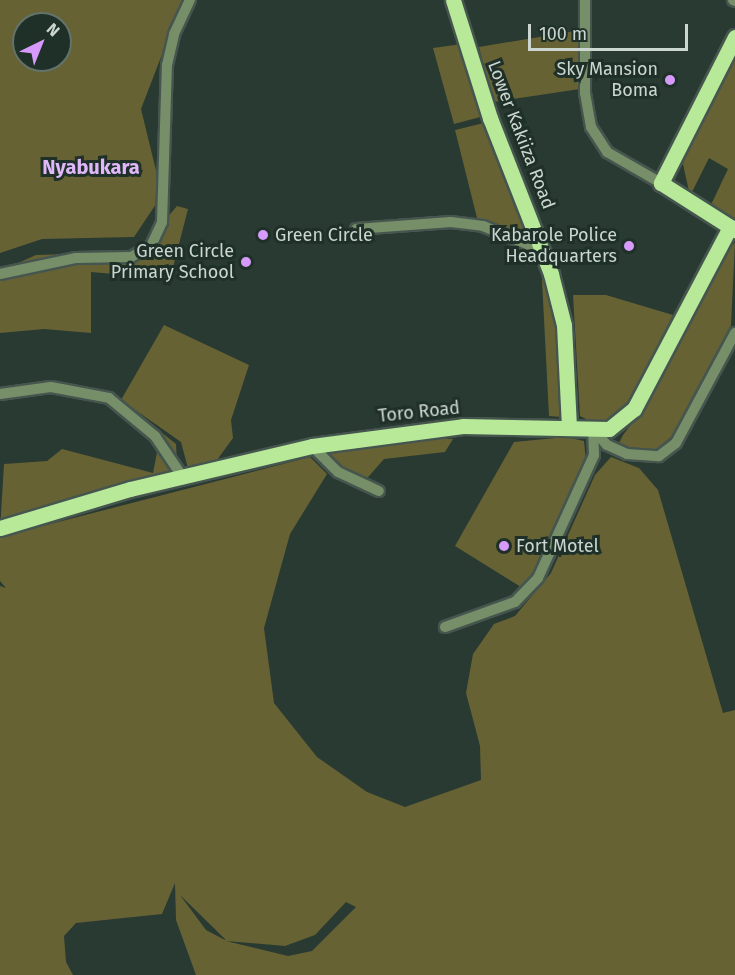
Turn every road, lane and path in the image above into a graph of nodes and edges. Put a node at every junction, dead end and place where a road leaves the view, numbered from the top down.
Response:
1 (190, 0) edge
2 (453, 0) edge
3 (585, 0) edge
4 (734, 40) edge
5 (661, 183) junction
6 (732, 228) edge
7 (356, 229) dead end
8 (544, 251) junction
9 (0, 274) edge
10 (735, 333) edge
11 (0, 394) edge
12 (570, 426) junction
13 (593, 429) junction
14 (312, 446) junction
15 (184, 479) junction
16 (380, 491) dead end
17 (0, 528) edge
18 (445, 627) dead end

1 - 9 street
2 - 8 main road, Lower Kakiiza Road
3 - 5 street
4 - 5 main road
5 - 6 main road
6 - 13 main road, Toro Road
7 - 8 street
8 - 12 main road, Lower Kakiiza Road
10 - 13 street
11 - 15 street
12 - 13 main road, Toro Road
12 - 14 main road, Toro Road
13 - 18 street
14 - 15 main road, Toro Road
14 - 16 street
15 - 17 main road, Toro Road

